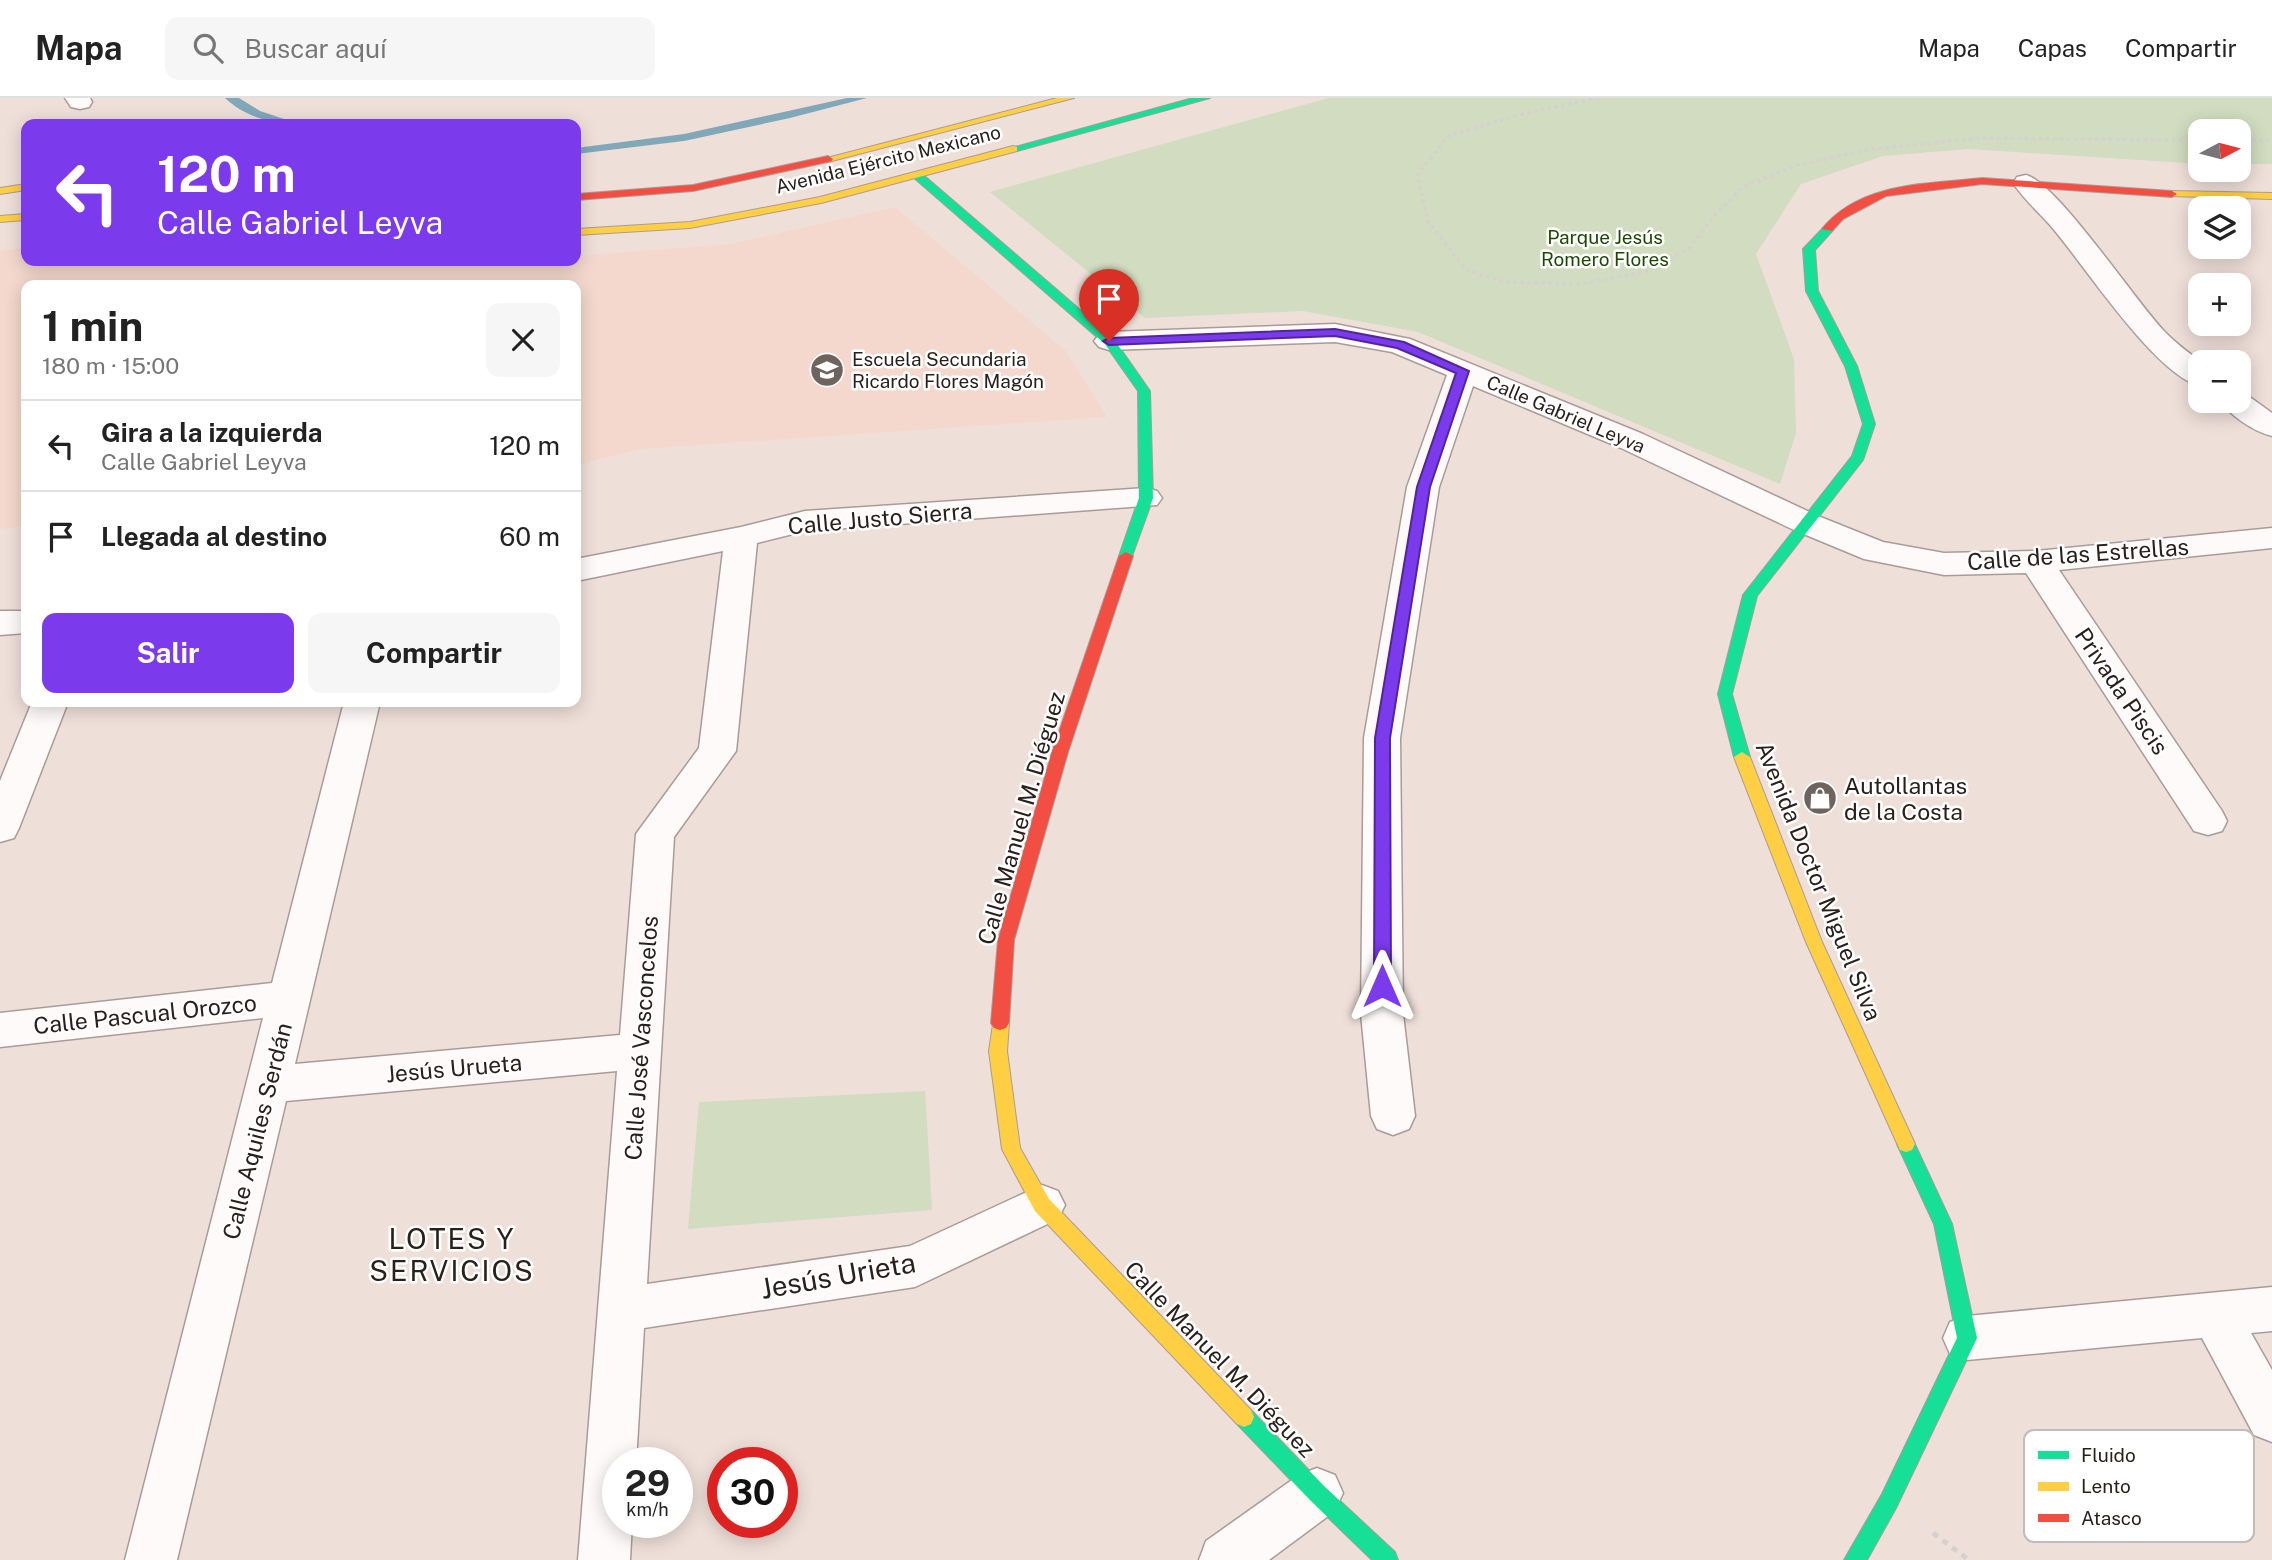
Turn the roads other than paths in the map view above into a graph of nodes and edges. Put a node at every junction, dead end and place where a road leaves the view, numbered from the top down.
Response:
1 (1069, 98) edge
2 (1205, 98) edge
3 (917, 175) junction
4 (2026, 183) junction
5 (21, 188) edge
6 (0, 191) edge
7 (2272, 196) edge
8 (581, 197) edge
9 (21, 217) edge
10 (0, 219) edge
11 (581, 232) edge
12 (1109, 341) junction
13 (2188, 367) edge
14 (1463, 371) junction
15 (2251, 412) edge
16 (2272, 427) edge
17 (1146, 498) junction
18 (1806, 523) junction
19 (741, 537) junction
20 (2272, 538) edge
21 (2036, 562) junction
22 (581, 569) edge
23 (21, 622) edge
24 (0, 624) edge
25 (48, 707) edge
26 (361, 707) edge
27 (2208, 821) dead end
28 (0, 828) edge
29 (289, 998) junction
30 (0, 1030) edge
31 (639, 1051) junction
32 (268, 1084) junction
33 (1393, 1116) dead end
34 (1042, 1205) junction
35 (622, 1309) junction
36 (2272, 1309) edge
37 (2214, 1314) junction
38 (1967, 1338) junction
39 (2272, 1418) edge
40 (1317, 1493) junction
41 (151, 1560) edge
42 (604, 1560) edge
43 (1225, 1560) edge
44 (1387, 1560) edge
45 (1855, 1560) edge

1 - 8 street, Avenida Ejército Mexicano
2 - 3 street, Avenida Ejército Mexicano
3 - 11 street, Avenida Ejército Mexicano
3 - 12 street, Calle Manuel M. Diéguez
4 - 7 street, Avenida Doctor Miguel Silva
4 - 13 street
4 - 18 street, Avenida Doctor Miguel Silva
5 - 6 street
9 - 10 street
12 - 14 street, Calle Gabriel Leyva
12 - 17 street, Calle Manuel M. Diéguez
14 - 18 street, Calle Gabriel Leyva
14 - 33 street
15 - 16 street
17 - 19 street, Calle Justo Sierra
17 - 34 street, Calle Manuel M. Diéguez
18 - 21 street, Calle de las Estrellas
18 - 38 street, Avenida Doctor Miguel Silva
19 - 22 street, Calle Justo Sierra
19 - 31 street, Calle José Vasconcelos
20 - 21 street, Calle de las Estrellas
21 - 27 street, Privada Piscis
23 - 24 street
25 - 28 street
26 - 29 street, Calle Aquiles Serdán
29 - 30 street, Calle Pascual Orozco
29 - 32 street, Calle Aquiles Serdán
31 - 32 street, Jesús Urueta
31 - 35 street, Calle José Vasconcelos
32 - 41 street, Calle Aquiles Serdán
34 - 35 street, Jesús Urieta
34 - 40 street, Calle Manuel M. Diéguez
35 - 42 street, Calle José Vasconcelos
36 - 37 street
37 - 38 street
37 - 39 street
38 - 45 street
40 - 43 street
40 - 44 street, Calle Manuel M. Diéguez

